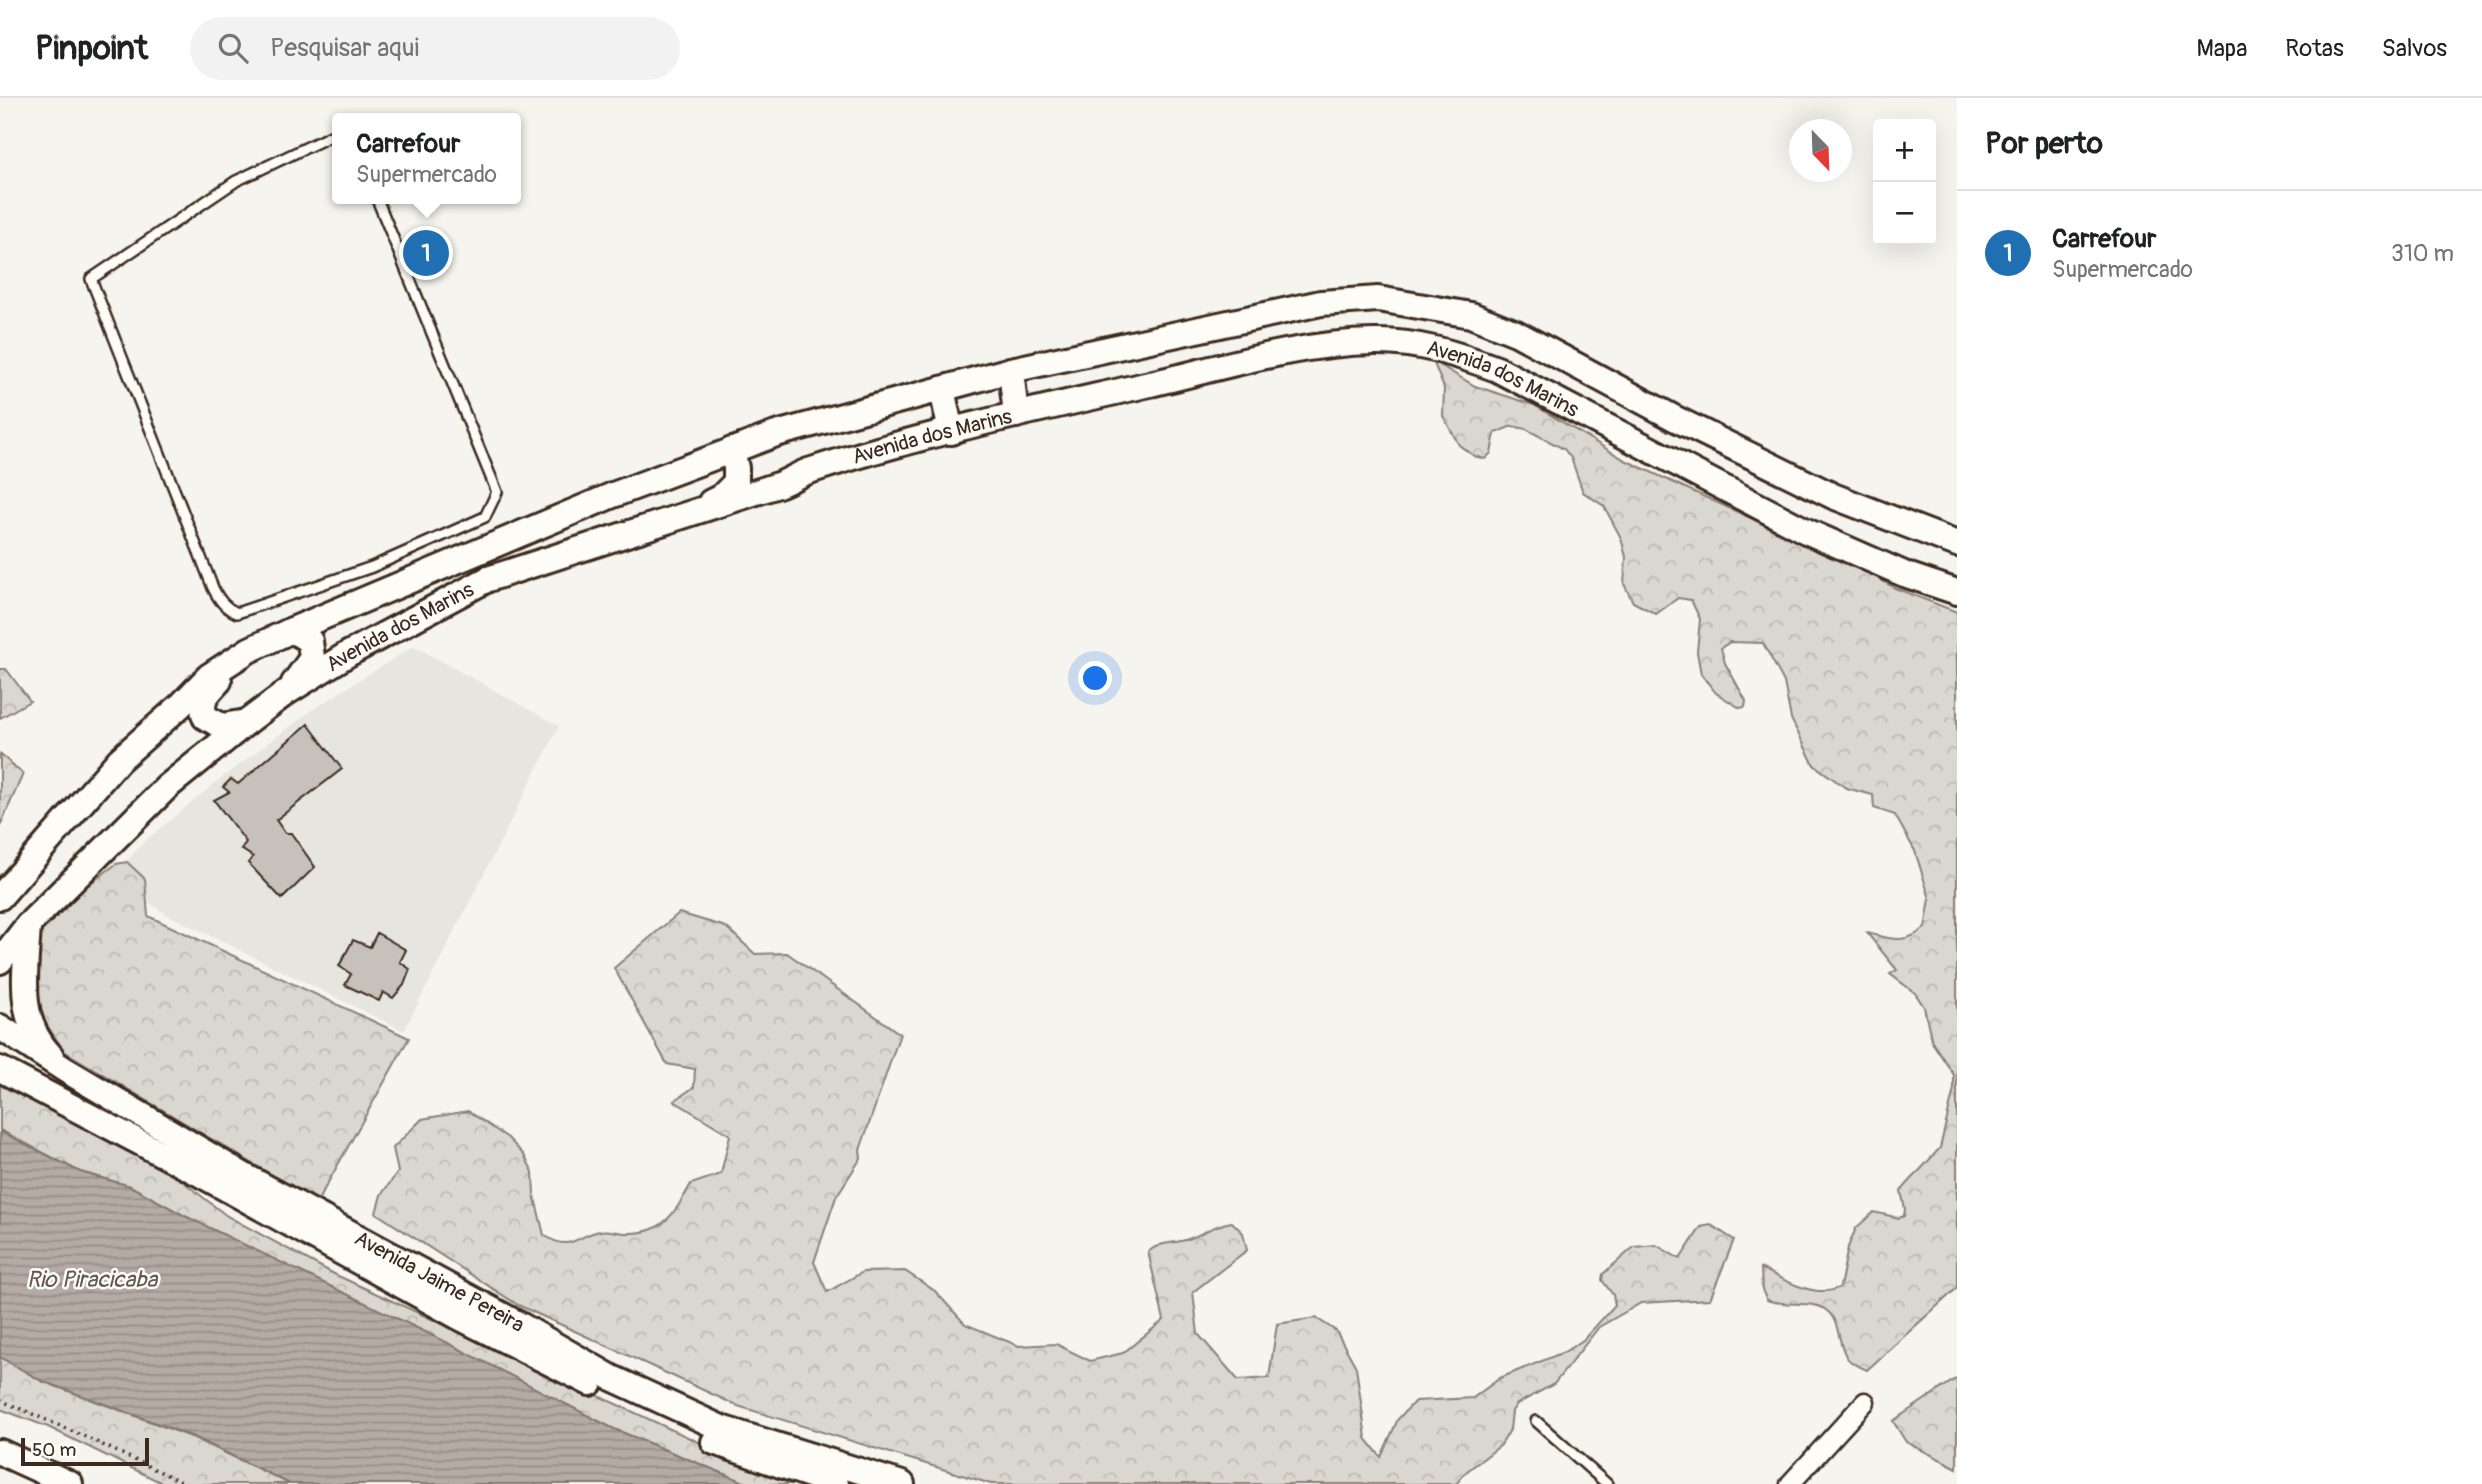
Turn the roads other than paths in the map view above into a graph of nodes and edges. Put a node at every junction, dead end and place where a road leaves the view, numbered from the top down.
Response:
1 (332, 135) edge
2 (379, 204) edge
3 (1011, 370) junction
4 (942, 389) junction
5 (1017, 415) junction
6 (951, 432) junction
7 (732, 450) junction
8 (692, 513) junction
9 (1957, 544) edge
10 (1957, 592) edge
11 (292, 630) junction
12 (249, 650) junction
13 (288, 692) junction
14 (247, 722) junction
15 (0, 897) edge
16 (28, 925) junction
17 (0, 961) edge
18 (0, 1027) edge
19 (0, 1069) edge
20 (64, 1069) junction
21 (1865, 1402) dead end
22 (1536, 1421) dead end
23 (0, 1452) edge
24 (70, 1484) edge
25 (836, 1484) edge
26 (902, 1484) edge
27 (1607, 1484) edge
28 (1790, 1484) edge

1 - 2 lane
3 - 4 street, Avenida dos Marins
3 - 5 street
3 - 9 street, Avenida dos Marins
4 - 6 street
4 - 7 street, Avenida dos Marins
5 - 6 street, Avenida dos Marins
5 - 10 street, Avenida dos Marins
6 - 8 street, Avenida dos Marins
7 - 8 street
7 - 11 street, Avenida dos Marins
8 - 13 street, Avenida dos Marins
11 - 12 street, Avenida dos Marins
11 - 13 street
12 - 14 street
12 - 15 street, Avenida dos Marins
13 - 14 street, Avenida dos Marins
14 - 16 street, Avenida dos Marins
16 - 17 street, Avenida dos Marins
16 - 20 street
18 - 20 street, Avenida Jaime Pereira
19 - 25 street, Avenida Jaime Pereira
20 - 26 street, Avenida Jaime Pereira
21 - 28 street
22 - 27 lane
23 - 24 street

